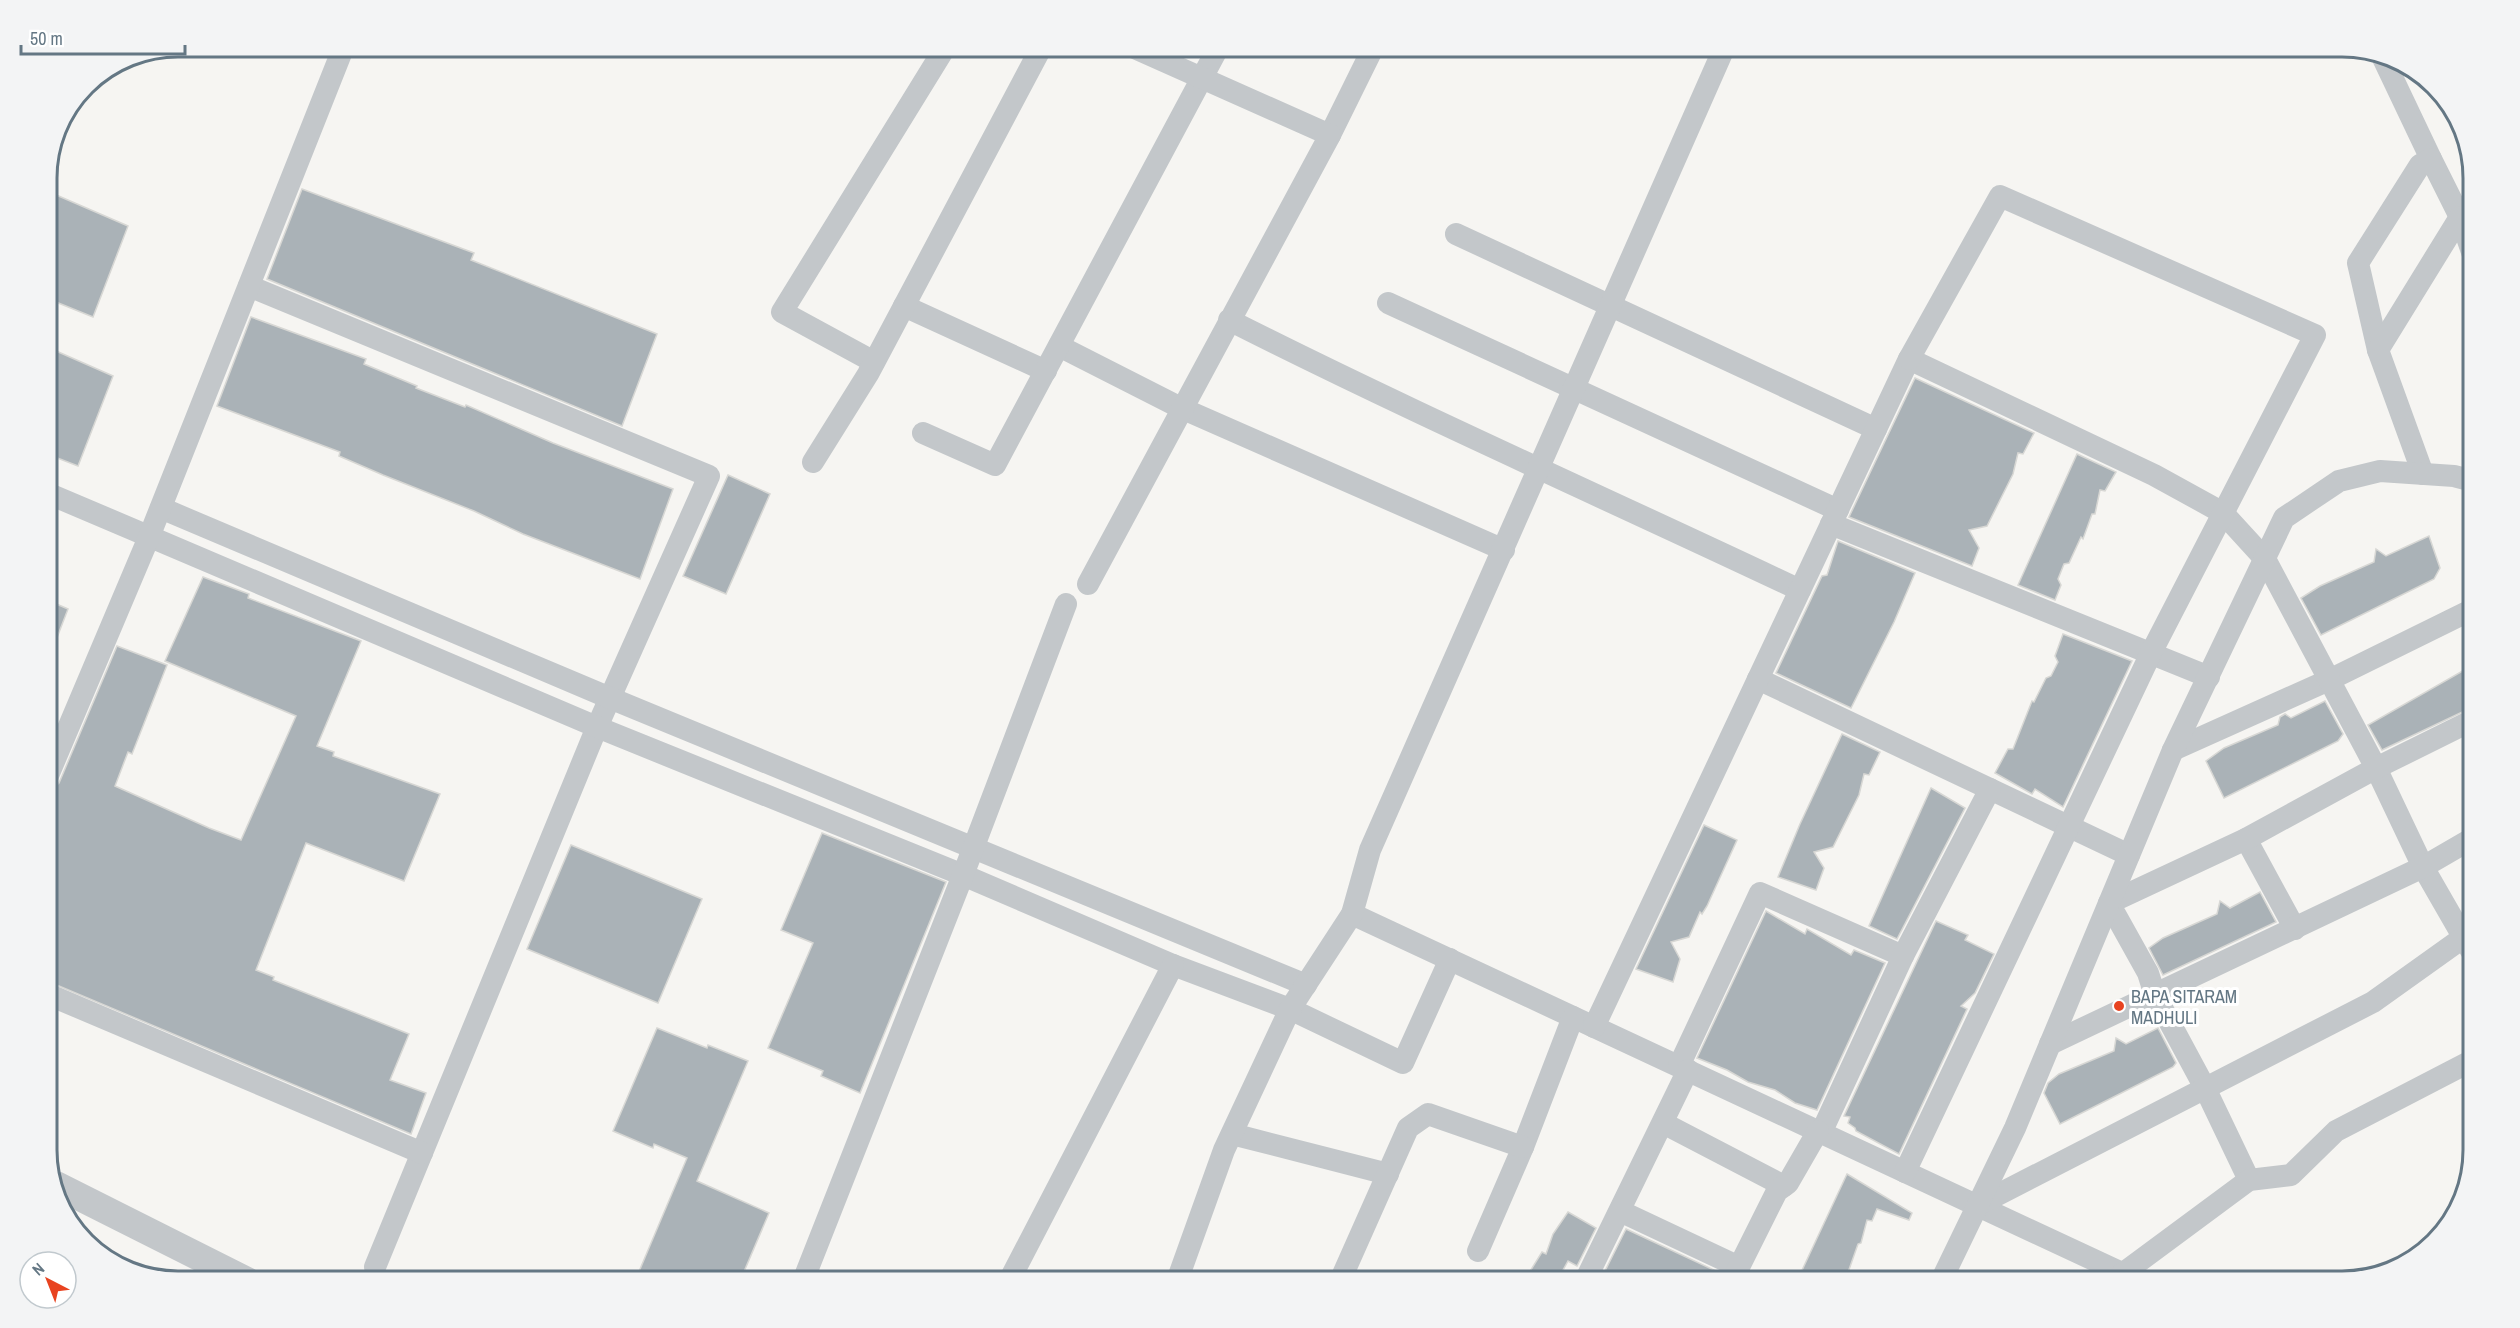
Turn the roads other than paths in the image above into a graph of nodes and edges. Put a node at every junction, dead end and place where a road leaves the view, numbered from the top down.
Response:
1 (340, 57) edge
2 (939, 57) edge
3 (1036, 57) edge
4 (1153, 57) edge
5 (1214, 57) edge
6 (1369, 57) edge
7 (1720, 57) edge
8 (2387, 66) edge
9 (1202, 80) junction
10 (1330, 135) junction
11 (2431, 159) junction
12 (2460, 217) junction
13 (2463, 226) edge
14 (1456, 234) dead end
15 (249, 286) junction
16 (1388, 303) dead end
17 (904, 306) junction
18 (1612, 307) junction
19 (1229, 320) junction
20 (1059, 346) junction
21 (2378, 350) junction
22 (1909, 359) junction
23 (874, 362) junction
24 (1046, 370) junction
25 (1576, 388) junction
26 (1181, 408) junction
27 (1876, 429) junction
28 (923, 433) dead end
29 (813, 462) dead end
30 (1541, 467) junction
31 (2423, 474) junction
32 (2463, 479) edge
33 (57, 497) edge
34 (161, 508) junction
35 (2223, 513) junction
36 (1834, 517) junction
37 (149, 537) junction
38 (1504, 550) junction
39 (2265, 559) junction
40 (1088, 584) dead end
41 (1800, 590) junction
42 (1066, 604) dead end
43 (2463, 614) edge
44 (2151, 653) junction
45 (2208, 677) junction
46 (1758, 679) junction
47 (2329, 680) junction
48 (610, 698) junction
49 (2463, 725) edge
50 (597, 727) junction
51 (57, 731) edge
52 (2174, 750) junction
53 (2376, 768) junction
54 (1990, 789) junction
55 (2068, 826) junction
56 (2246, 839) junction
57 (2463, 844) edge
58 (974, 847) junction
59 (2129, 855) junction
60 (2423, 867) junction
61 (963, 875) junction
62 (2109, 903) junction
63 (1352, 914) junction
64 (2295, 929) junction
65 (2463, 930) edge
66 (2463, 945) edge
67 (1903, 956) junction
68 (1450, 959) junction
69 (1173, 964) junction
70 (1306, 985) junction
71 (2155, 995) junction
72 (57, 998) edge
73 (1290, 1010) junction
74 (1573, 1017) junction
75 (1594, 1027) junction
76 (2050, 1044) junction
77 (2463, 1066) edge
78 (1684, 1068) junction
79 (2205, 1088) junction
80 (1663, 1123) junction
81 (1819, 1132) junction
82 (1232, 1134) junction
83 (1523, 1147) junction
84 (422, 1153) junction
85 (1905, 1172) junction
86 (1388, 1173) junction
87 (2250, 1180) junction
88 (1784, 1186) junction
89 (63, 1188) edge
90 (1978, 1205) junction
91 (1620, 1211) junction
92 (1478, 1251) dead end
93 (375, 1267) dead end
94 (227, 1271) edge
95 (807, 1271) edge
96 (1014, 1271) edge
97 (1181, 1271) edge
98 (1344, 1271) edge
99 (1590, 1271) edge
100 (1730, 1271) edge
101 (1738, 1271) edge
102 (1946, 1271) edge
103 (2117, 1271) edge
104 (2137, 1271) edge

1 - 15 street
2 - 23 street
3 - 17 street
4 - 9 street
5 - 9 street
6 - 10 street
7 - 18 street
8 - 11 street
9 - 10 street
9 - 20 street
10 - 19 street
11 - 12 street
11 - 21 street
12 - 13 street
12 - 21 street
14 - 18 street
15 - 34 street
15 - 48 street
16 - 25 street
17 - 23 street
17 - 24 street
18 - 25 street
18 - 27 street
19 - 26 street
19 - 30 street
20 - 24 street
20 - 26 street
21 - 31 street
22 - 27 street
22 - 35 street
22 - 35 street
23 - 29 street
24 - 28 street
25 - 30 street
25 - 36 street
26 - 38 street
26 - 40 street
27 - 36 street
30 - 38 street
30 - 41 street
31 - 32 street
31 - 39 street
33 - 37 street
34 - 37 street
34 - 48 street
35 - 39 street
35 - 44 street
36 - 41 street
36 - 44 street
37 - 50 street
37 - 51 street
38 - 63 street
39 - 45 street
39 - 47 street
41 - 46 street
42 - 58 street
43 - 47 street
44 - 45 street
44 - 55 street
45 - 52 street
46 - 54 street
46 - 75 street
47 - 52 street
47 - 53 street
48 - 50 street
48 - 58 street
49 - 53 street
50 - 61 street
50 - 84 street
52 - 59 street
53 - 56 street
53 - 60 street
54 - 55 street
54 - 67 street
55 - 59 street
55 - 85 street
56 - 62 street
56 - 64 street
57 - 60 street
58 - 61 street
58 - 70 street
59 - 62 street
60 - 64 street
60 - 65 street
61 - 69 street
61 - 95 street
62 - 71 street
62 - 76 street
63 - 68 street
63 - 70 street
64 - 71 street
66 - 79 street
67 - 78 street
67 - 81 street
68 - 73 street
68 - 74 street
69 - 73 street
69 - 96 street
70 - 73 street
71 - 76 street
71 - 79 street
72 - 84 street
73 - 82 street
74 - 75 street
74 - 83 street
75 - 78 street
76 - 90 street
77 - 87 street
78 - 80 street
78 - 81 street
79 - 87 street
79 - 90 street
80 - 88 street
80 - 91 street
81 - 85 street
81 - 88 street
82 - 86 street
82 - 97 street
83 - 86 street
83 - 92 street
84 - 93 street
85 - 90 street
86 - 98 street
87 - 104 street
88 - 101 street
89 - 94 street
90 - 102 street
90 - 103 street
91 - 99 street
91 - 100 street

